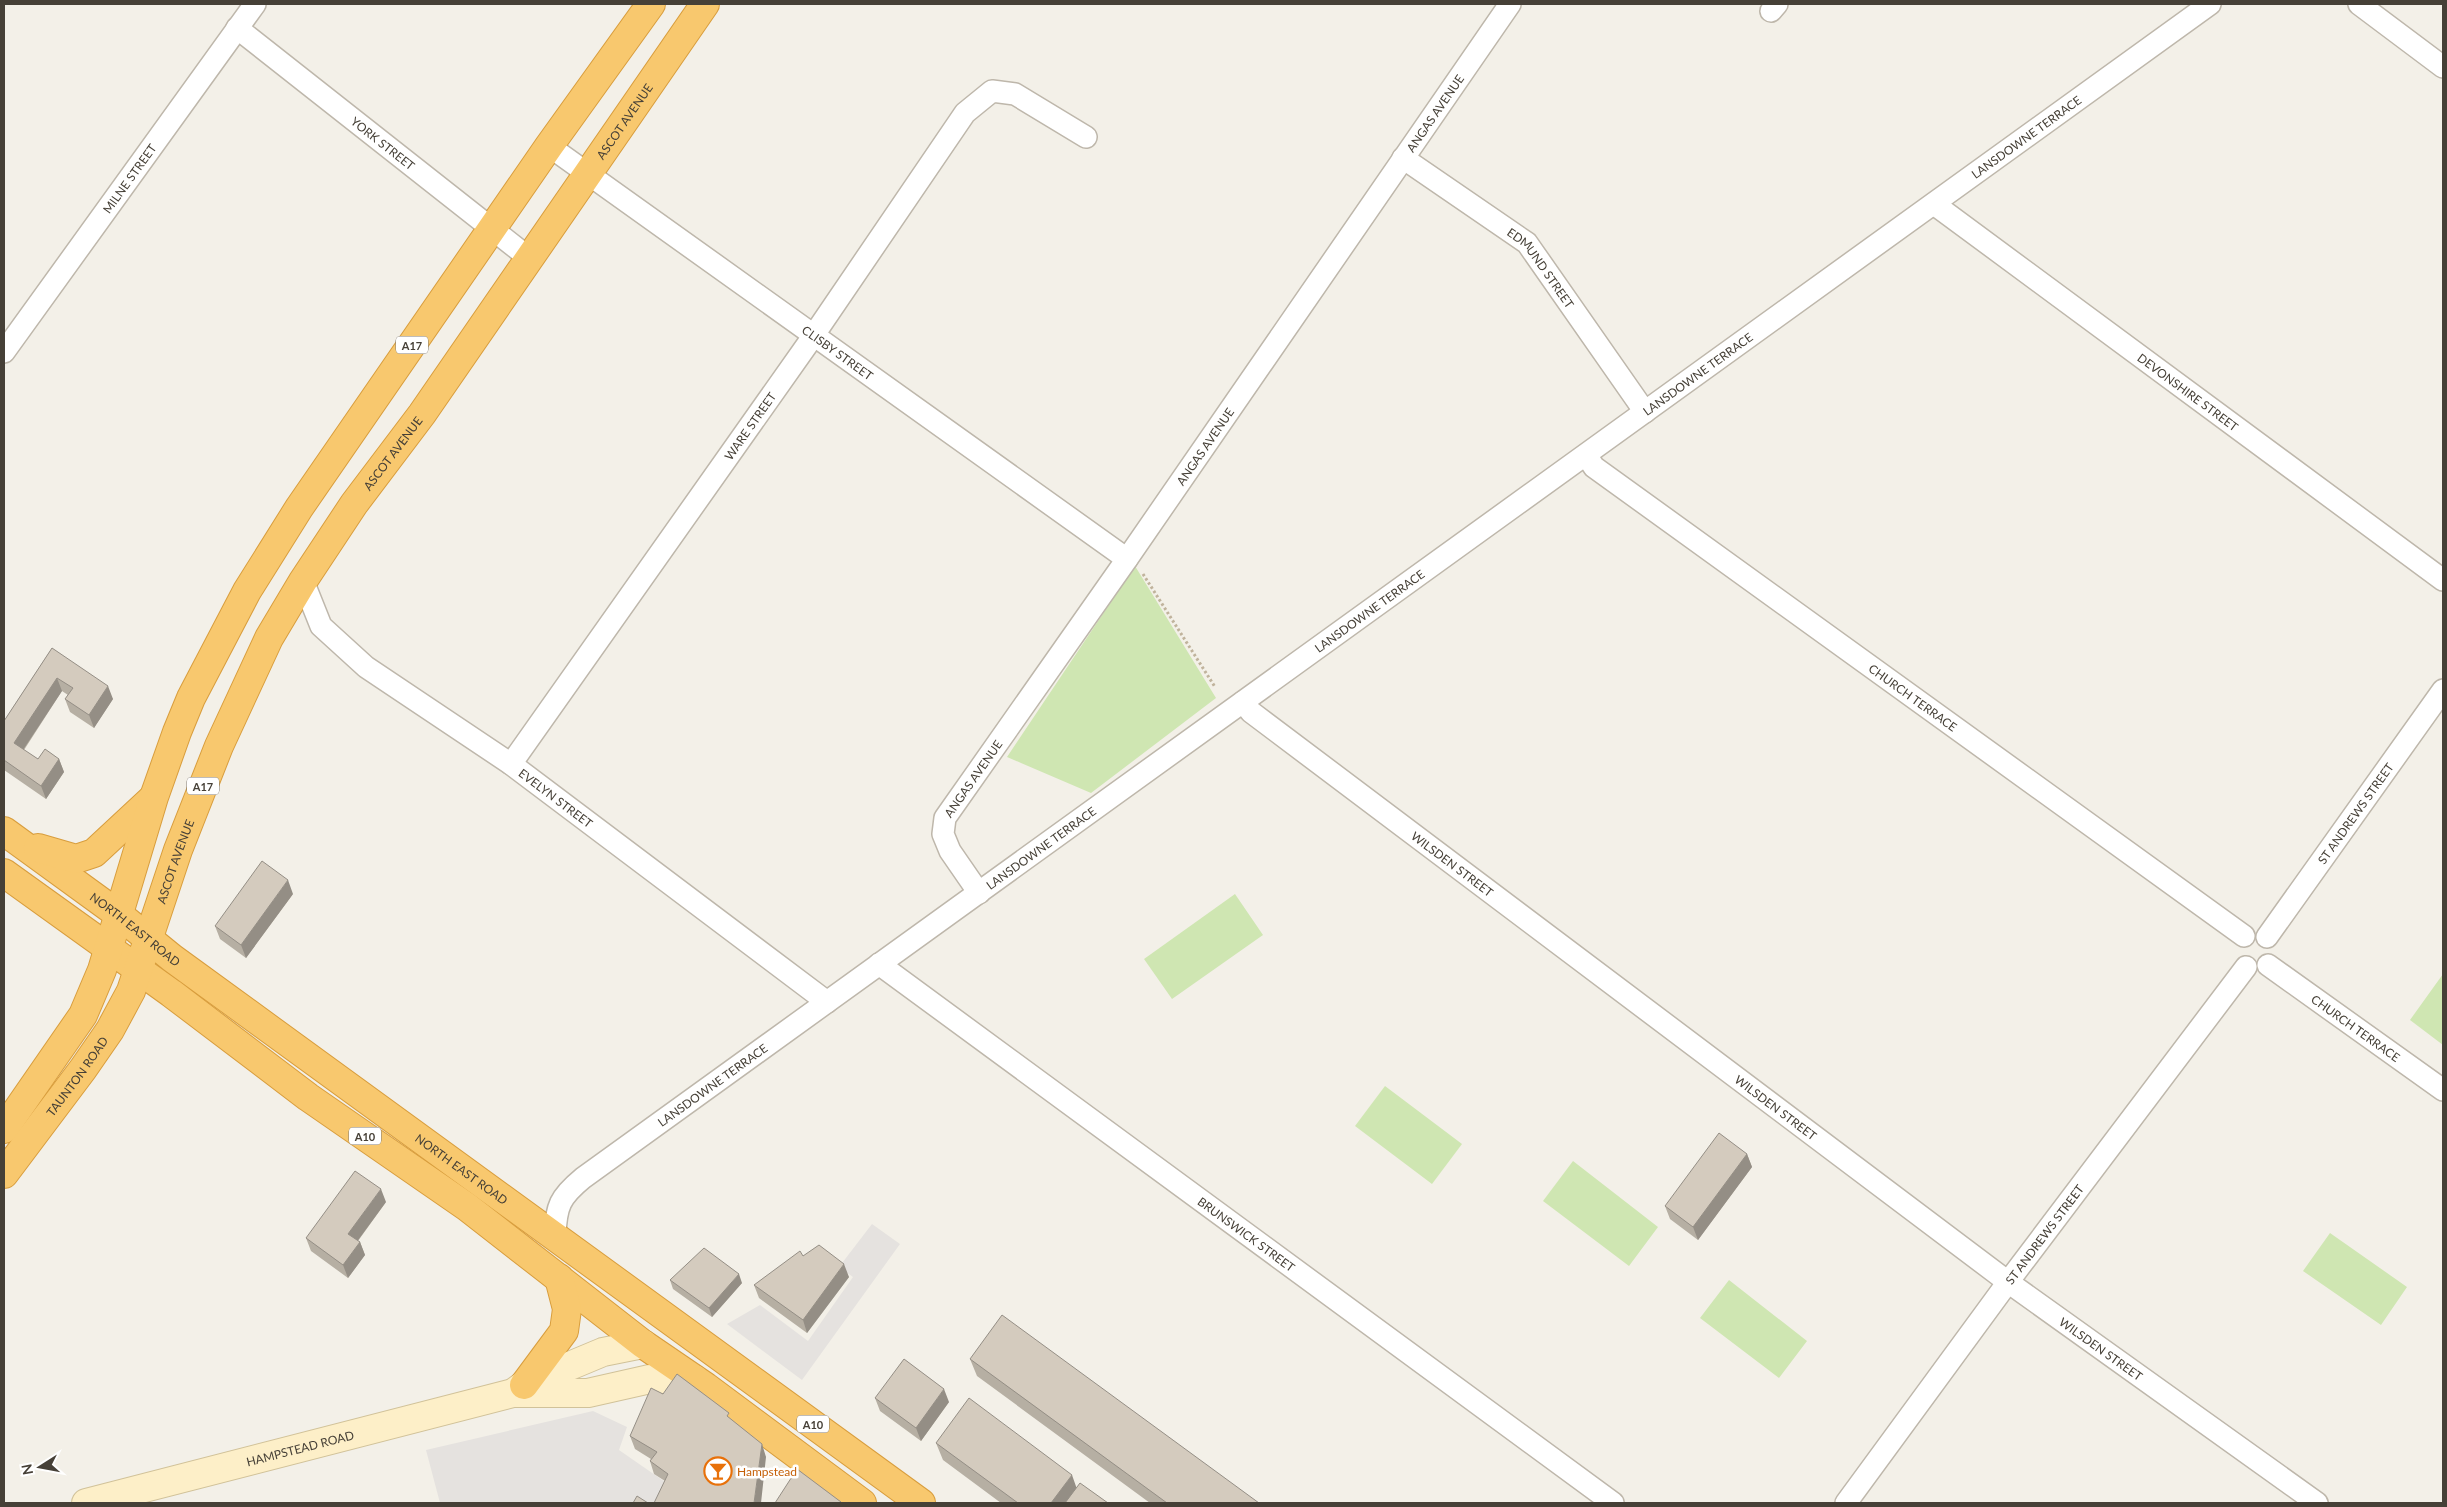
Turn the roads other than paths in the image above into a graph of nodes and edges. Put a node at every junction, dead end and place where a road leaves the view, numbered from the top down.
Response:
1 (255, 4) edge
2 (651, 4) edge
3 (705, 4) edge
4 (1510, 4) edge
5 (2208, 4) edge
6 (2359, 4) edge
7 (237, 28) junction
8 (2443, 67) edge
9 (1086, 137) dead end
10 (549, 146) junction
11 (1403, 158) junction
12 (587, 174) junction
13 (1934, 204) junction
14 (491, 229) junction
15 (529, 258) junction
16 (814, 336) junction
17 (4, 352) edge
18 (1644, 412) junction
19 (1586, 455) junction
20 (1135, 564) junction
21 (2443, 580) edge
22 (303, 581) junction
23 (2443, 690) edge
24 (1243, 702) junction
25 (510, 764) junction
26 (154, 797) junction
27 (10, 836) edge
28 (4, 873) edge
29 (978, 893) junction
30 (118, 914) junction
31 (2244, 936) junction
32 (2267, 937) junction
33 (149, 940) junction
34 (108, 948) junction
35 (880, 964) junction
36 (2268, 965) junction
37 (2246, 967) junction
38 (139, 969) junction
39 (827, 1002) junction
40 (2443, 1090) edge
41 (4, 1129) edge
42 (4, 1174) edge
43 (555, 1235) junction
44 (559, 1278) junction
45 (2008, 1282) junction
46 (643, 1344) junction
47 (705, 1345) junction
48 (694, 1379) junction
49 (519, 1389) junction
50 (86, 1503) edge
51 (862, 1503) edge
52 (921, 1503) edge
53 (1613, 1503) edge
54 (1846, 1503) edge
55 (2317, 1503) edge

1 - 7 street, MILNE STREET
2 - 10 highway, A17
3 - 12 highway, ASCOT AVENUE / A17
4 - 11 street, ANGAS AVENUE
5 - 13 street, LANSDOWNE TERRACE
6 - 8 street
7 - 14 street, YORK STREET
7 - 17 street, MILNE STREET
9 - 16 street, WARE STREET
10 - 12 street, CLISBY STREET
10 - 14 highway, A17
11 - 18 street, EDMUND STREET
11 - 20 street, ANGAS AVENUE
12 - 15 highway, ASCOT AVENUE / A17
12 - 16 street, CLISBY STREET
13 - 18 street, LANSDOWNE TERRACE
13 - 21 street, DEVONSHIRE STREET
14 - 15 street, YORK STREET
14 - 26 highway, A17
15 - 22 highway, ASCOT AVENUE / A17
16 - 20 street, CLISBY STREET
16 - 25 street, WARE STREET
18 - 19 street, LANSDOWNE TERRACE
19 - 24 street, LANSDOWNE TERRACE
19 - 31 street, CHURCH TERRACE
20 - 29 street, ANGAS AVENUE
22 - 25 street, EVELYN STREET
22 - 33 highway, ASCOT AVENUE / A17
23 - 32 street, ST ANDREWS STREET
24 - 29 street, LANSDOWNE TERRACE
24 - 45 street, WILSDEN STREET
25 - 39 street, EVELYN STREET
26 - 27 highway
26 - 30 highway, A17
27 - 30 highway, NORTH EAST ROAD / A10
28 - 34 highway, A10
29 - 35 street, LANSDOWNE TERRACE
30 - 33 highway, NORTH EAST ROAD / A10
30 - 34 highway, A17
31 - 32 street
31 - 37 street
32 - 36 street
33 - 38 highway, A17
33 - 43 highway, NORTH EAST ROAD / A10
34 - 38 highway, A10
34 - 41 highway, A17
35 - 39 street, LANSDOWNE TERRACE
35 - 53 street, BRUNSWICK STREET
36 - 37 street
36 - 40 street, CHURCH TERRACE
37 - 45 street, ST ANDREWS STREET
38 - 42 highway, TAUNTON ROAD / A17
38 - 44 highway, A10
39 - 43 street, LANSDOWNE TERRACE
43 - 47 highway, NORTH EAST ROAD / A10
44 - 46 highway, A10
44 - 49 highway
45 - 54 street, ST ANDREWS STREET
45 - 55 street, WILSDEN STREET
46 - 47 highway
46 - 48 highway, A10
46 - 49 main road, HAMPSTEAD ROAD
47 - 52 highway, NORTH EAST ROAD / A10
48 - 49 main road, HAMPSTEAD ROAD
48 - 51 highway, A10
49 - 50 main road, HAMPSTEAD ROAD

